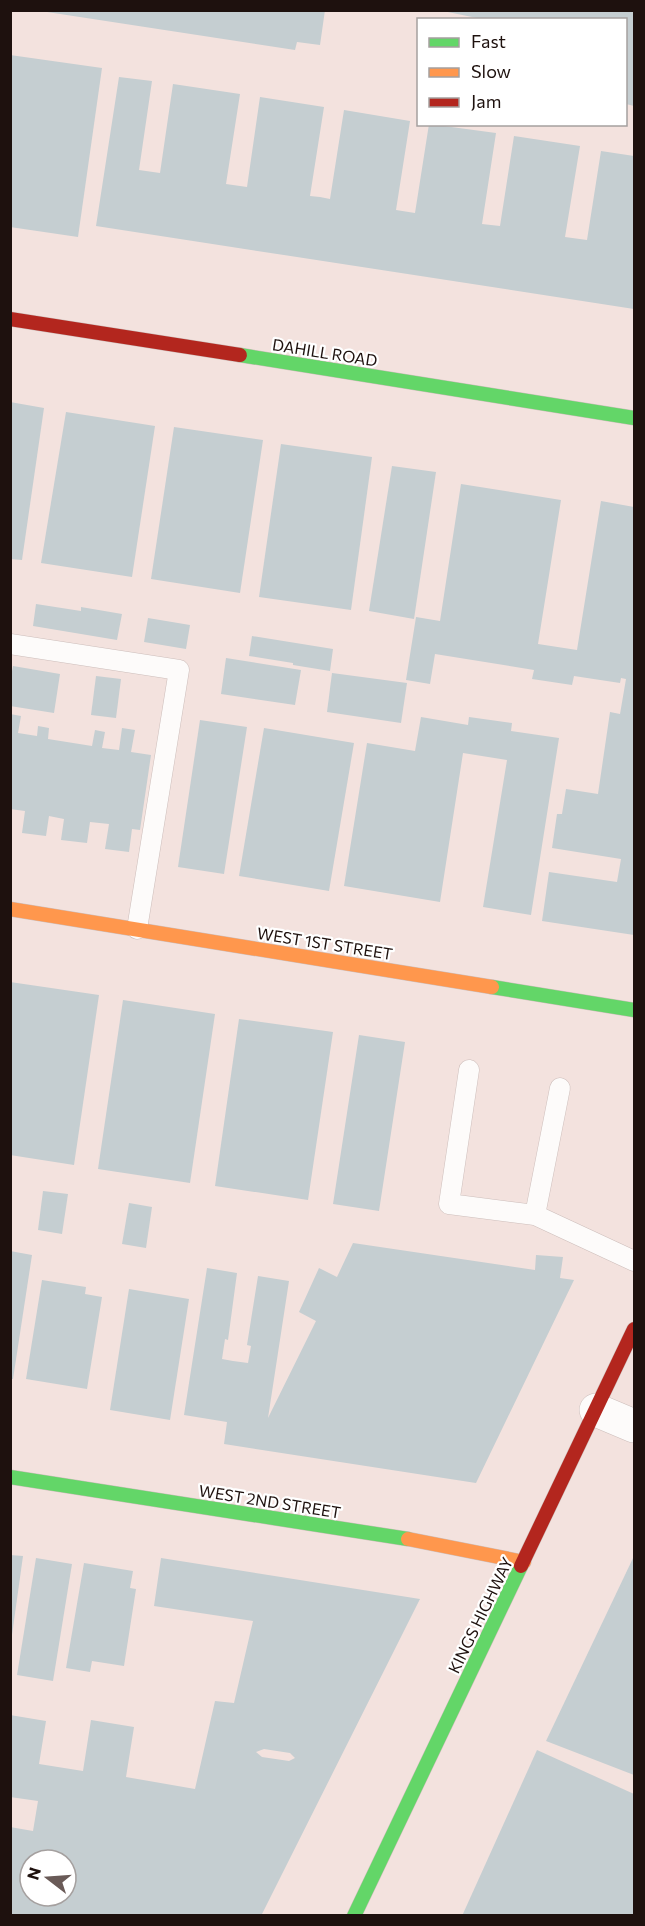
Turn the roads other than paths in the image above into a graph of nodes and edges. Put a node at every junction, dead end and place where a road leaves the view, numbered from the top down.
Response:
1 (10, 319) edge
2 (634, 418) edge
3 (10, 644) edge
4 (10, 909) edge
5 (137, 928) junction
6 (634, 1010) edge
7 (469, 1070) dead end
8 (560, 1088) dead end
9 (535, 1215) junction
10 (634, 1261) edge
11 (634, 1329) edge
12 (596, 1410) junction
13 (634, 1426) edge
14 (10, 1477) edge
15 (524, 1562) junction
16 (354, 1916) edge

1 - 2 street, DAHILL ROAD
3 - 5 lane
4 - 5 street, WEST 1ST STREET
5 - 6 street, WEST 1ST STREET
7 - 9 lane
8 - 9 lane
9 - 10 lane
11 - 12 street, KINGS HIGHWAY
12 - 13 street
12 - 15 street, KINGS HIGHWAY
14 - 15 street, WEST 2ND STREET
15 - 16 street, KINGS HIGHWAY

